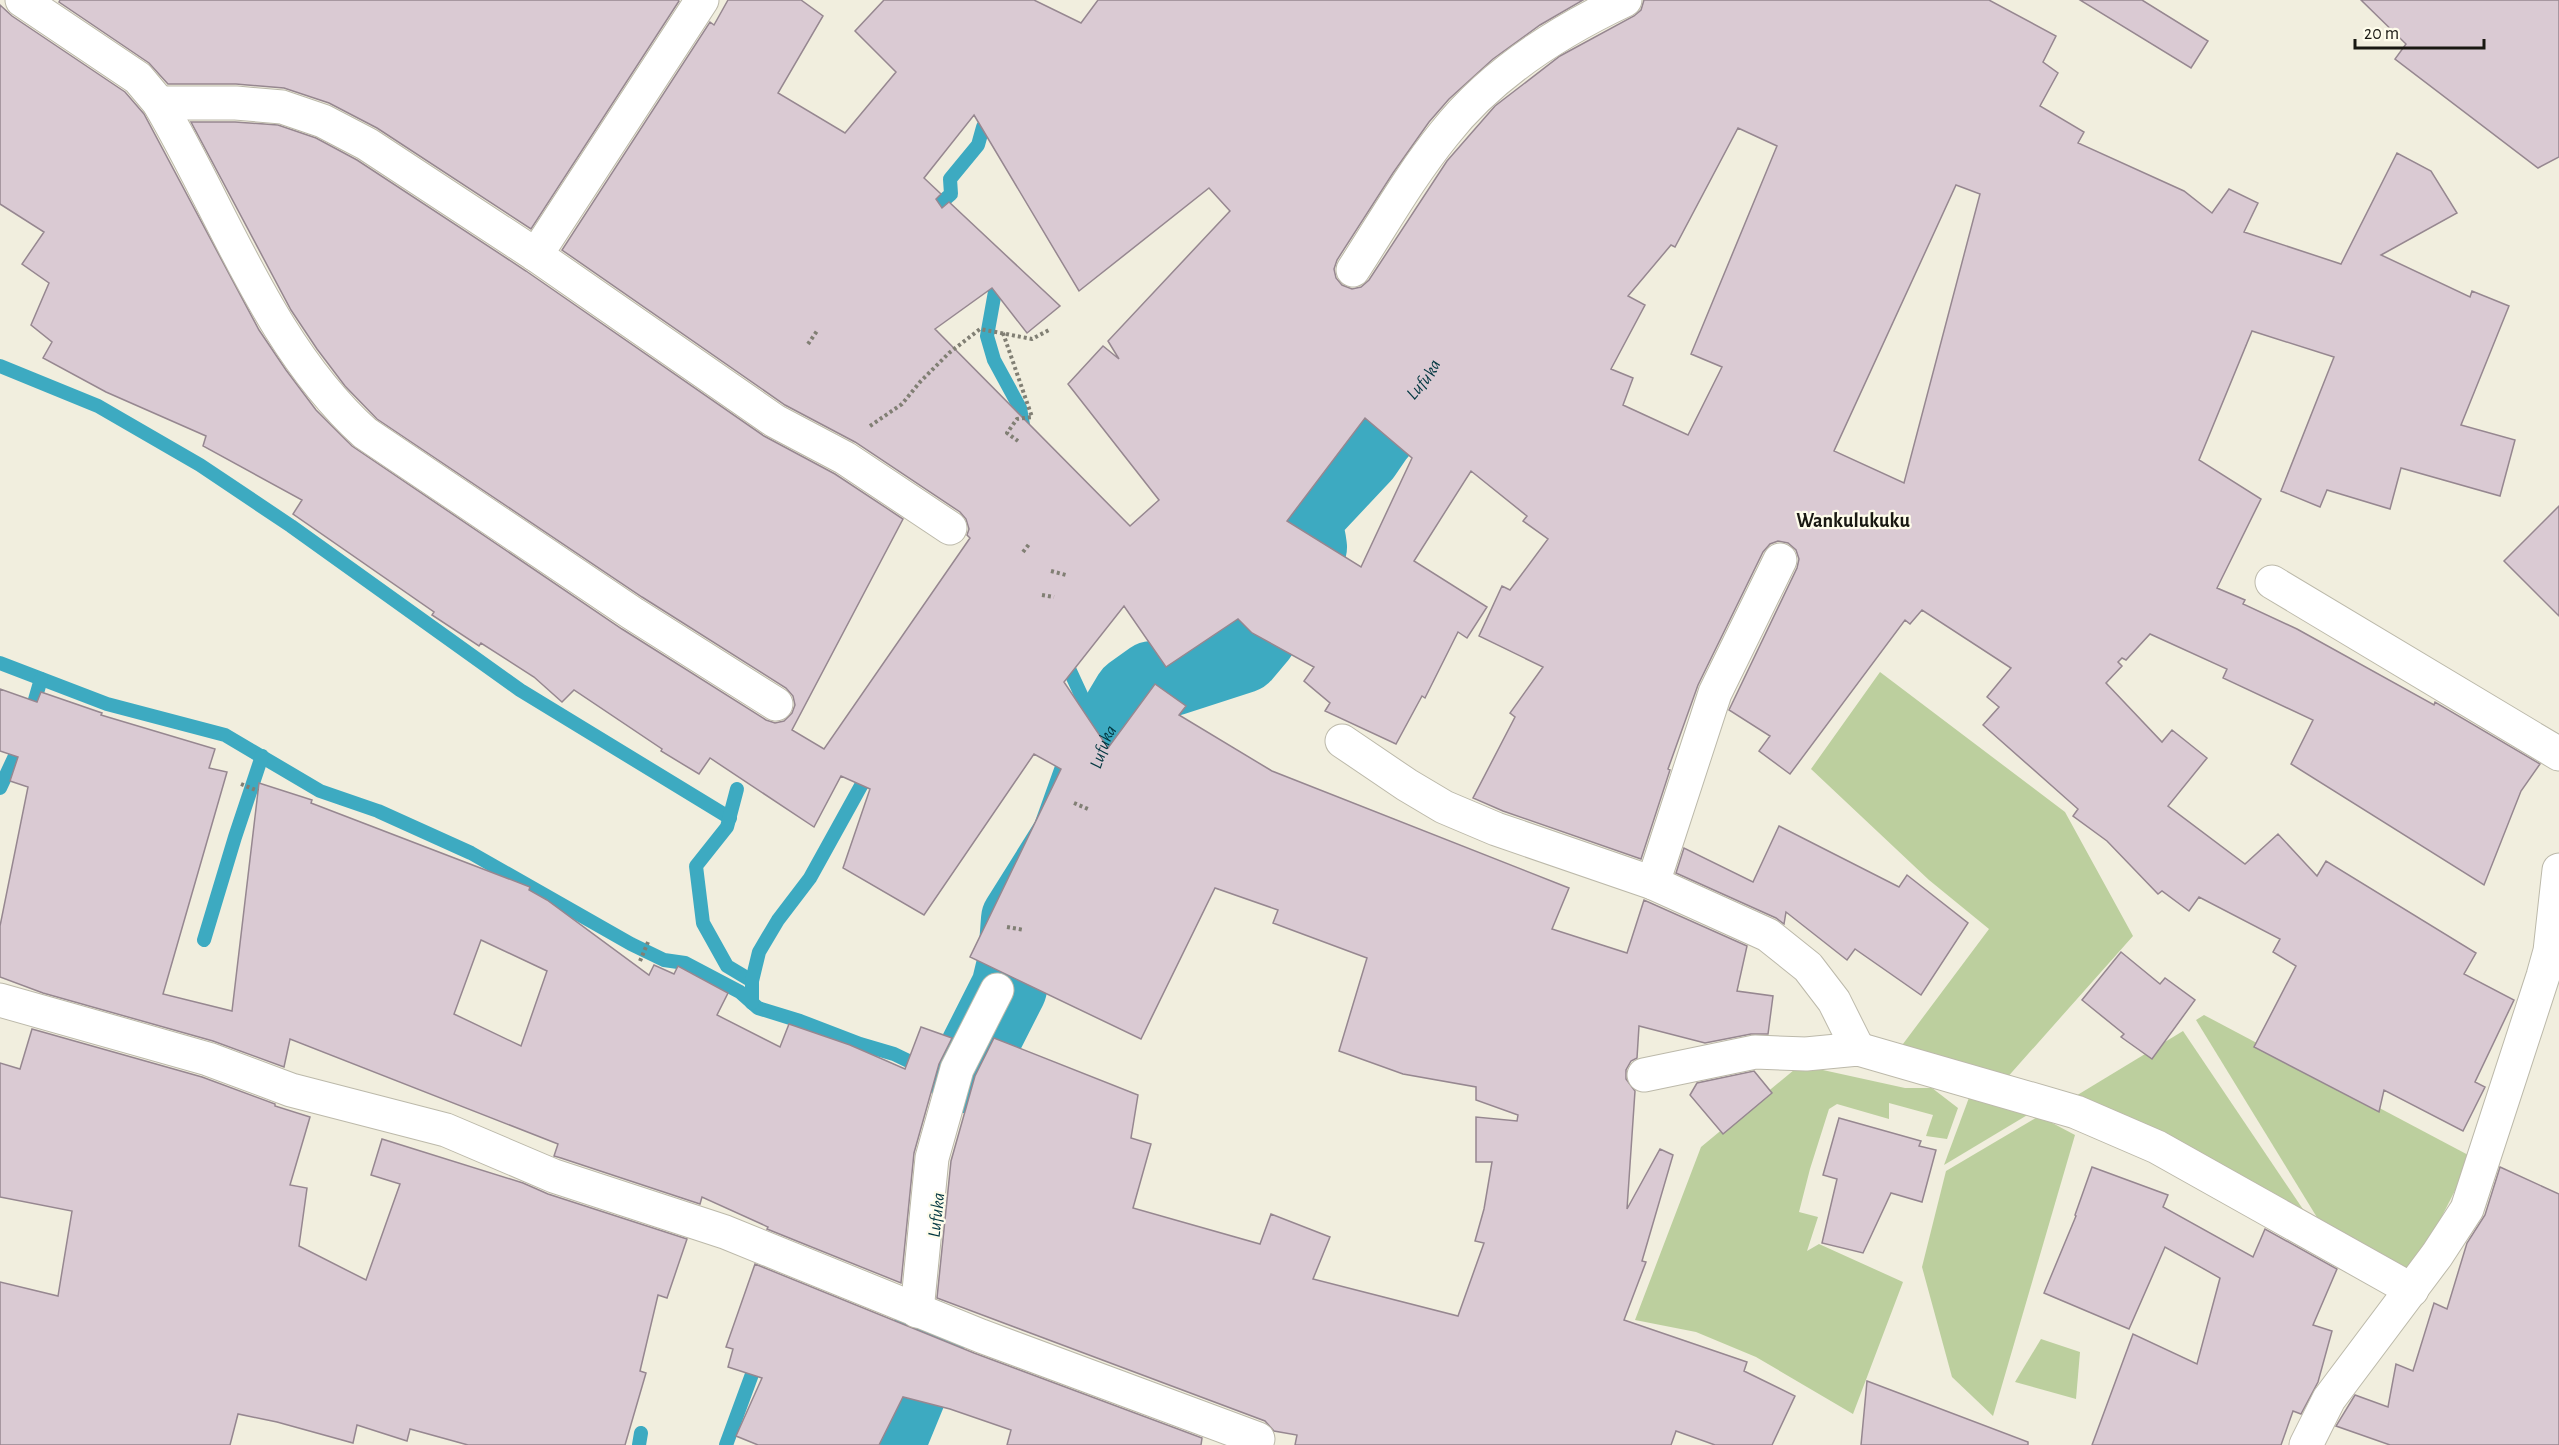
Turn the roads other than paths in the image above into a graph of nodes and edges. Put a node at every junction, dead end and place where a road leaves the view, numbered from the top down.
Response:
1 (22, 0) edge
2 (702, 0) edge
3 (1625, 0) edge
4 (159, 103) junction
5 (536, 255) junction
6 (1353, 270) dead end
7 (950, 528) dead end
8 (1780, 560) dead end
9 (2272, 582) dead end
10 (776, 704) dead end
11 (1342, 741) dead end
12 (2559, 754) edge
13 (2559, 870) edge
14 (1653, 883) junction
15 (997, 990) dead end
16 (0, 1000) edge
17 (1858, 1049) junction
18 (1644, 1075) dead end
19 (2412, 1290) junction
20 (917, 1311) junction
21 (1258, 1439) dead end
22 (2306, 1445) edge

1 - 4 street
2 - 5 street
3 - 6 street
4 - 5 street
4 - 10 street
5 - 7 street
8 - 14 street
9 - 12 street
11 - 14 street
13 - 19 street
14 - 17 street
15 - 20 street
16 - 20 street
17 - 18 street
17 - 19 street
19 - 22 street
20 - 21 street

